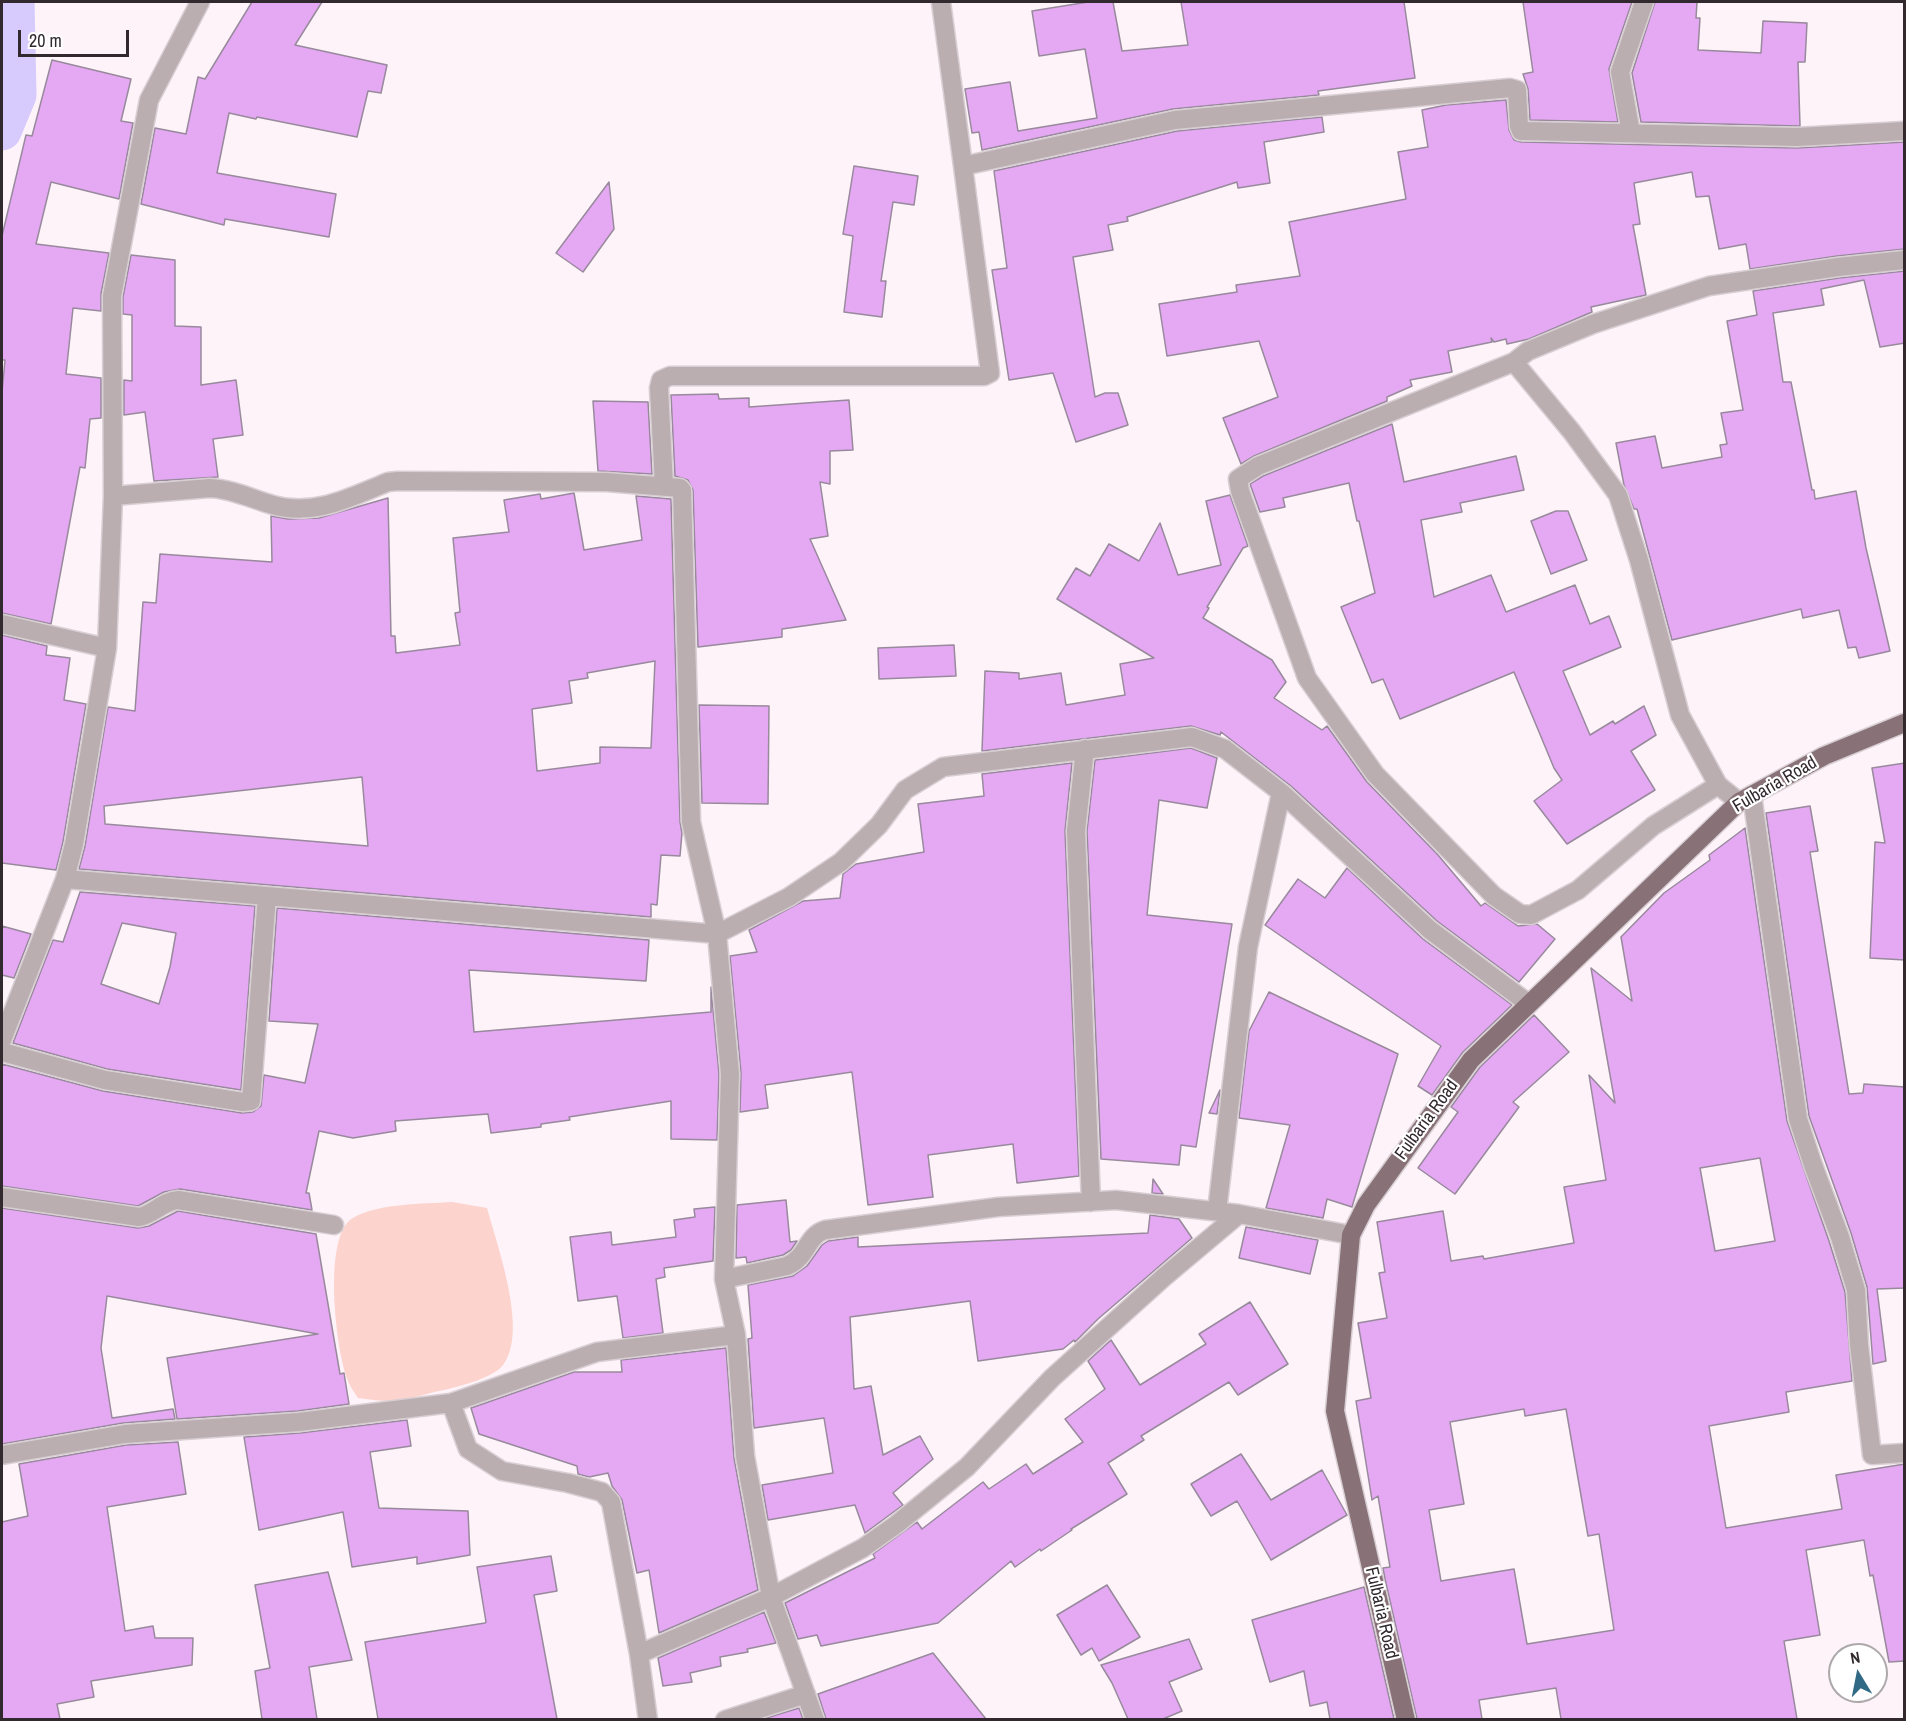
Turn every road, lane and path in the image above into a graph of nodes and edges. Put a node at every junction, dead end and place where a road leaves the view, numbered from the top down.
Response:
1 (200, 2) edge
2 (941, 2) edge
3 (1644, 2) edge
4 (1905, 131) edge
5 (1631, 133) junction
6 (963, 166) junction
7 (1905, 260) edge
8 (1514, 362) junction
9 (664, 486) junction
10 (113, 496) junction
11 (2, 624) edge
12 (107, 648) junction
13 (1905, 723) edge
14 (1085, 749) junction
15 (1718, 785) junction
16 (1281, 793) junction
17 (1745, 799) junction
18 (65, 879) junction
19 (267, 896) junction
20 (717, 934) junction
21 (1529, 1004) junction
22 (2, 1040) edge
23 (2, 1052) edge
24 (2, 1197) edge
25 (1091, 1202) junction
26 (1217, 1211) junction
27 (1239, 1214) junction
28 (334, 1225) dead end
29 (1351, 1235) junction
30 (724, 1279) junction
31 (736, 1335) junction
32 (451, 1403) junction
33 (1905, 1453) edge
34 (2, 1455) edge
35 (771, 1597) junction
36 (639, 1654) junction
37 (806, 1694) junction
38 (648, 1719) edge
39 (725, 1719) edge
40 (815, 1719) edge
41 (1406, 1719) edge

1 - 10 street
2 - 6 street
3 - 5 street
4 - 5 street
5 - 6 street
6 - 9 street
7 - 8 street
8 - 15 street
8 - 15 street
9 - 10 street
9 - 20 street
10 - 12 street
11 - 12 street
12 - 18 street
13 - 17 main road, Fulbaria Road
14 - 16 street
14 - 20 street
14 - 25 street
15 - 17 street
16 - 21 street
16 - 26 street
17 - 21 main road, Fulbaria Road
17 - 33 street
18 - 19 street
18 - 22 street
19 - 20 street
19 - 23 street
20 - 30 street
21 - 29 main road, Fulbaria Road
24 - 28 street
25 - 26 street
25 - 30 street
26 - 27 street
27 - 29 street
27 - 35 street
29 - 41 main road, Fulbaria Road
30 - 31 street
31 - 32 street
31 - 35 street
32 - 34 street
32 - 36 street
35 - 36 street
35 - 37 street
36 - 38 street
37 - 39 street
37 - 40 street

